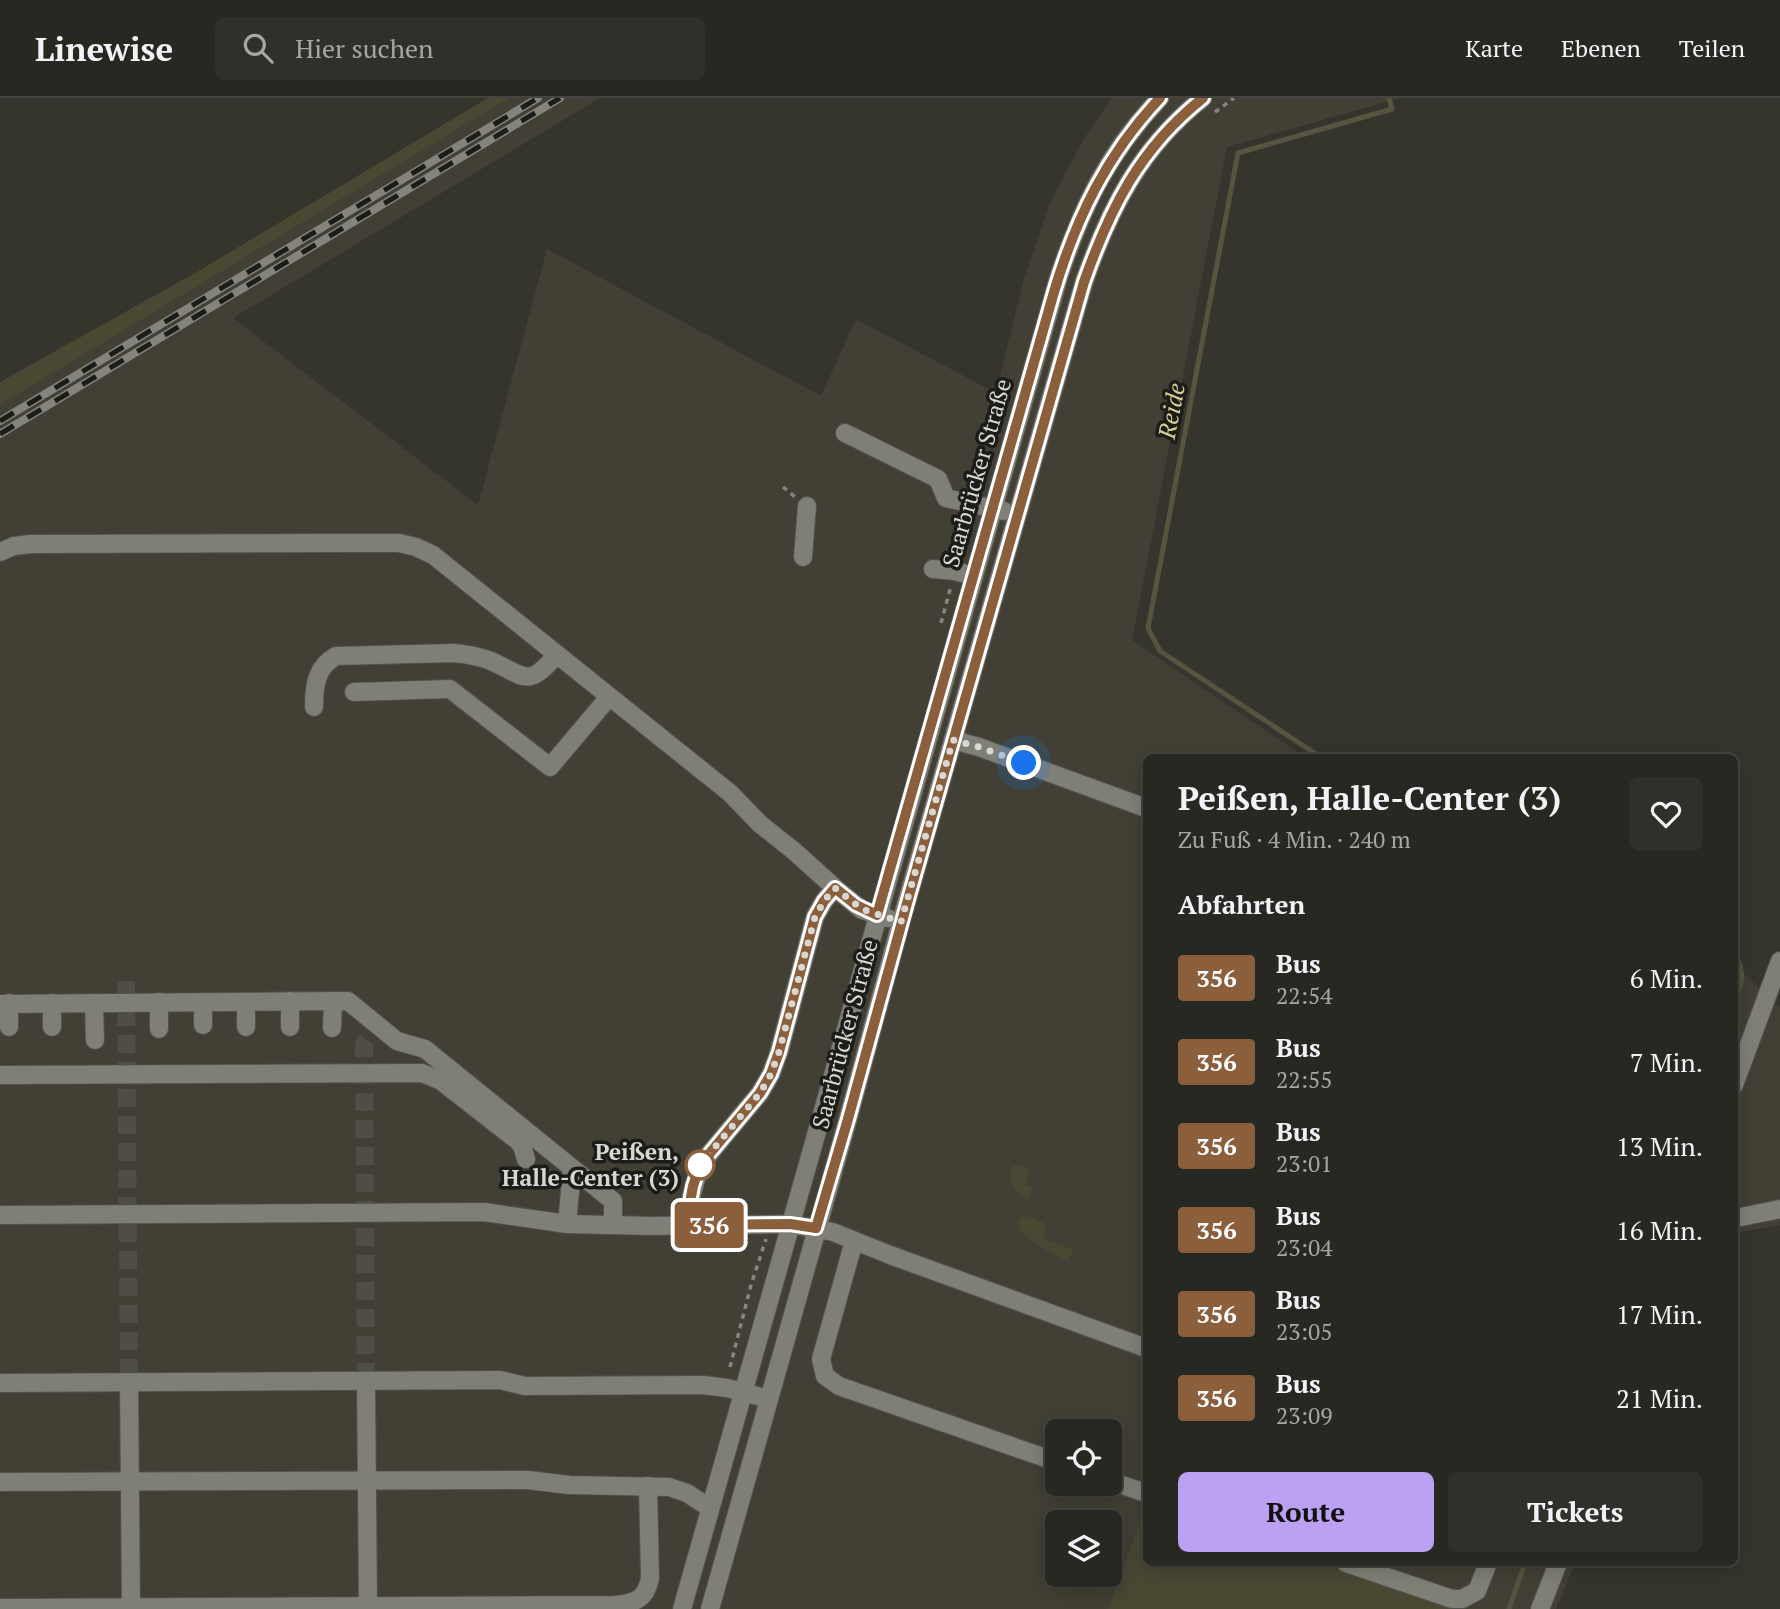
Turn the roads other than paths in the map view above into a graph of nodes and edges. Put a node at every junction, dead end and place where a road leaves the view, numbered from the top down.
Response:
1 (1160, 98) edge
2 (1203, 98) edge
3 (845, 433) dead end
4 (807, 506) dead end
5 (993, 508) junction
6 (1018, 515) junction
7 (0, 552) edge
8 (803, 557) dead end
9 (933, 569) dead end
10 (974, 576) junction
11 (497, 602) junction
12 (470, 606) dead end
13 (556, 655) junction
14 (354, 692) dead end
15 (609, 696) junction
16 (314, 707) dead end
17 (953, 740) junction
18 (1143, 807) edge
19 (835, 888) junction
20 (877, 915) junction
21 (901, 922) junction
22 (1780, 961) edge
23 (290, 1001) junction
24 (333, 1001) junction
25 (159, 1002) junction
26 (203, 1002) junction
27 (246, 1002) junction
28 (5, 1003) edge
29 (52, 1003) junction
30 (94, 1003) junction
31 (203, 1025) dead end
32 (9, 1027) dead end
33 (52, 1027) dead end
34 (246, 1027) dead end
35 (290, 1027) dead end
36 (332, 1028) dead end
37 (159, 1029) dead end
38 (95, 1040) dead end
39 (397, 1041) junction
40 (396, 1073) junction
41 (1738, 1074) edge
42 (0, 1075) edge
43 (446, 1076) junction
44 (489, 1110) junction
45 (526, 1159) dead end
46 (572, 1169) junction
47 (1780, 1209) edge
48 (0, 1214) edge
49 (1741, 1217) dead end
50 (568, 1224) junction
51 (790, 1224) junction
52 (613, 1225) junction
53 (692, 1225) junction
54 (816, 1228) junction
55 (854, 1241) junction
56 (1143, 1347) edge
57 (366, 1381) junction
58 (0, 1382) edge
59 (129, 1382) junction
60 (743, 1392) junction
61 (769, 1399) junction
62 (1045, 1458) edge
63 (367, 1480) junction
64 (0, 1482) edge
65 (130, 1482) junction
66 (1122, 1485) edge
67 (652, 1486) junction
68 (1143, 1492) edge
69 (710, 1508) junction
70 (1355, 1566) edge
71 (1487, 1566) edge
72 (1557, 1566) edge
73 (368, 1607) junction
74 (0, 1608) edge
75 (131, 1608) edge
76 (241, 1608) edge
77 (682, 1609) edge
78 (710, 1609) edge
79 (1540, 1609) edge

1 - 5 street, Saarbrücker Straße
2 - 6 street, Saarbrücker Straße
3 - 5 street
4 - 8 street
5 - 6 street
5 - 10 street, Saarbrücker Straße
6 - 17 street, Saarbrücker Straße
7 - 11 street
9 - 10 street
10 - 20 street, Saarbrücker Straße
11 - 12 street
11 - 13 street
13 - 15 street
13 - 16 street
14 - 15 street
15 - 19 street
17 - 18 street
17 - 21 street, Saarbrücker Straße
19 - 20 street
19 - 53 street
20 - 21 street
20 - 51 street, Saarbrücker Straße
21 - 54 street, Saarbrücker Straße
22 - 41 street
23 - 24 street
23 - 27 street
23 - 35 street
24 - 36 street
24 - 39 street
25 - 26 street
25 - 30 street
25 - 37 street
26 - 27 street
26 - 31 street
27 - 34 street
28 - 29 street
28 - 32 street
29 - 30 street
29 - 33 street
30 - 38 street
39 - 40 street
39 - 43 street
40 - 42 street
40 - 43 street
43 - 44 street
44 - 45 street
44 - 46 street
46 - 50 street
46 - 52 street
47 - 49 street
48 - 50 street
50 - 52 street
51 - 53 street
51 - 54 street
51 - 60 street, Saarbrücker Straße
52 - 53 street
54 - 55 street
54 - 61 street, Saarbrücker Straße
55 - 56 street
55 - 62 street
57 - 59 street
57 - 60 street
57 - 63 street
58 - 59 street
59 - 65 street
60 - 61 street
60 - 69 street, Saarbrücker Straße
61 - 78 street, Saarbrücker Straße
63 - 65 street
63 - 67 street
63 - 73 street
64 - 65 street
65 - 75 street
66 - 68 street
67 - 69 street
67 - 73 street
69 - 77 street, Saarbrücker Straße
70 - 71 street
72 - 79 street
73 - 76 street
74 - 75 street
75 - 76 street

